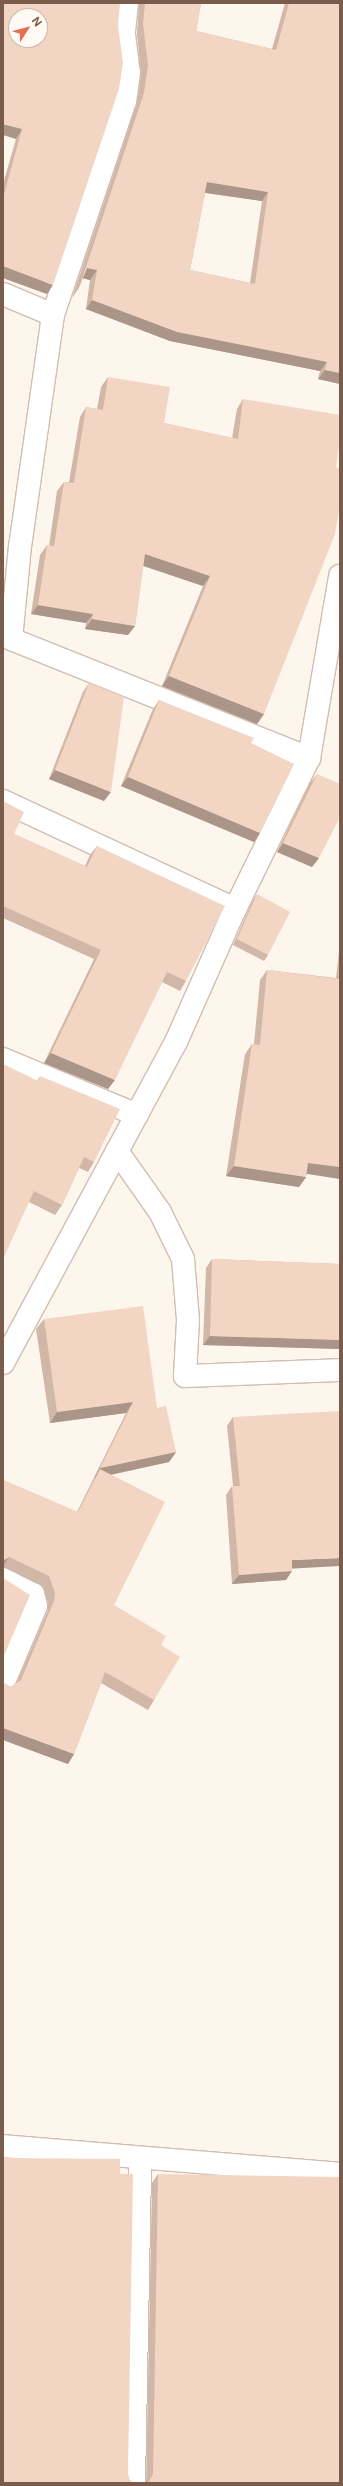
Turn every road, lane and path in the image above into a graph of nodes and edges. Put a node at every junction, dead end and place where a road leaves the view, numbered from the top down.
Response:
1 (127, 3) edge
2 (3, 294) edge
3 (53, 315) junction
4 (340, 576) edge
5 (7, 638) edge
6 (309, 758) junction
7 (3, 801) edge
8 (235, 909) junction
9 (3, 1059) edge
10 (137, 1115) junction
11 (117, 1151) junction
12 (9, 1338) edge
13 (3, 1363) edge
14 (340, 1370) edge
15 (3, 1579) edge
16 (3, 1684) edge
17 (3, 2146) edge
18 (140, 2159) junction
19 (340, 2174) edge
20 (134, 2483) edge

1 - 3 street
2 - 3 street
3 - 5 street
4 - 6 street
5 - 6 street
6 - 8 street
7 - 8 street
8 - 10 street
9 - 10 street
10 - 11 street
11 - 12 street
11 - 14 street
12 - 13 street
15 - 16 street
17 - 18 street
18 - 19 street
18 - 20 street

